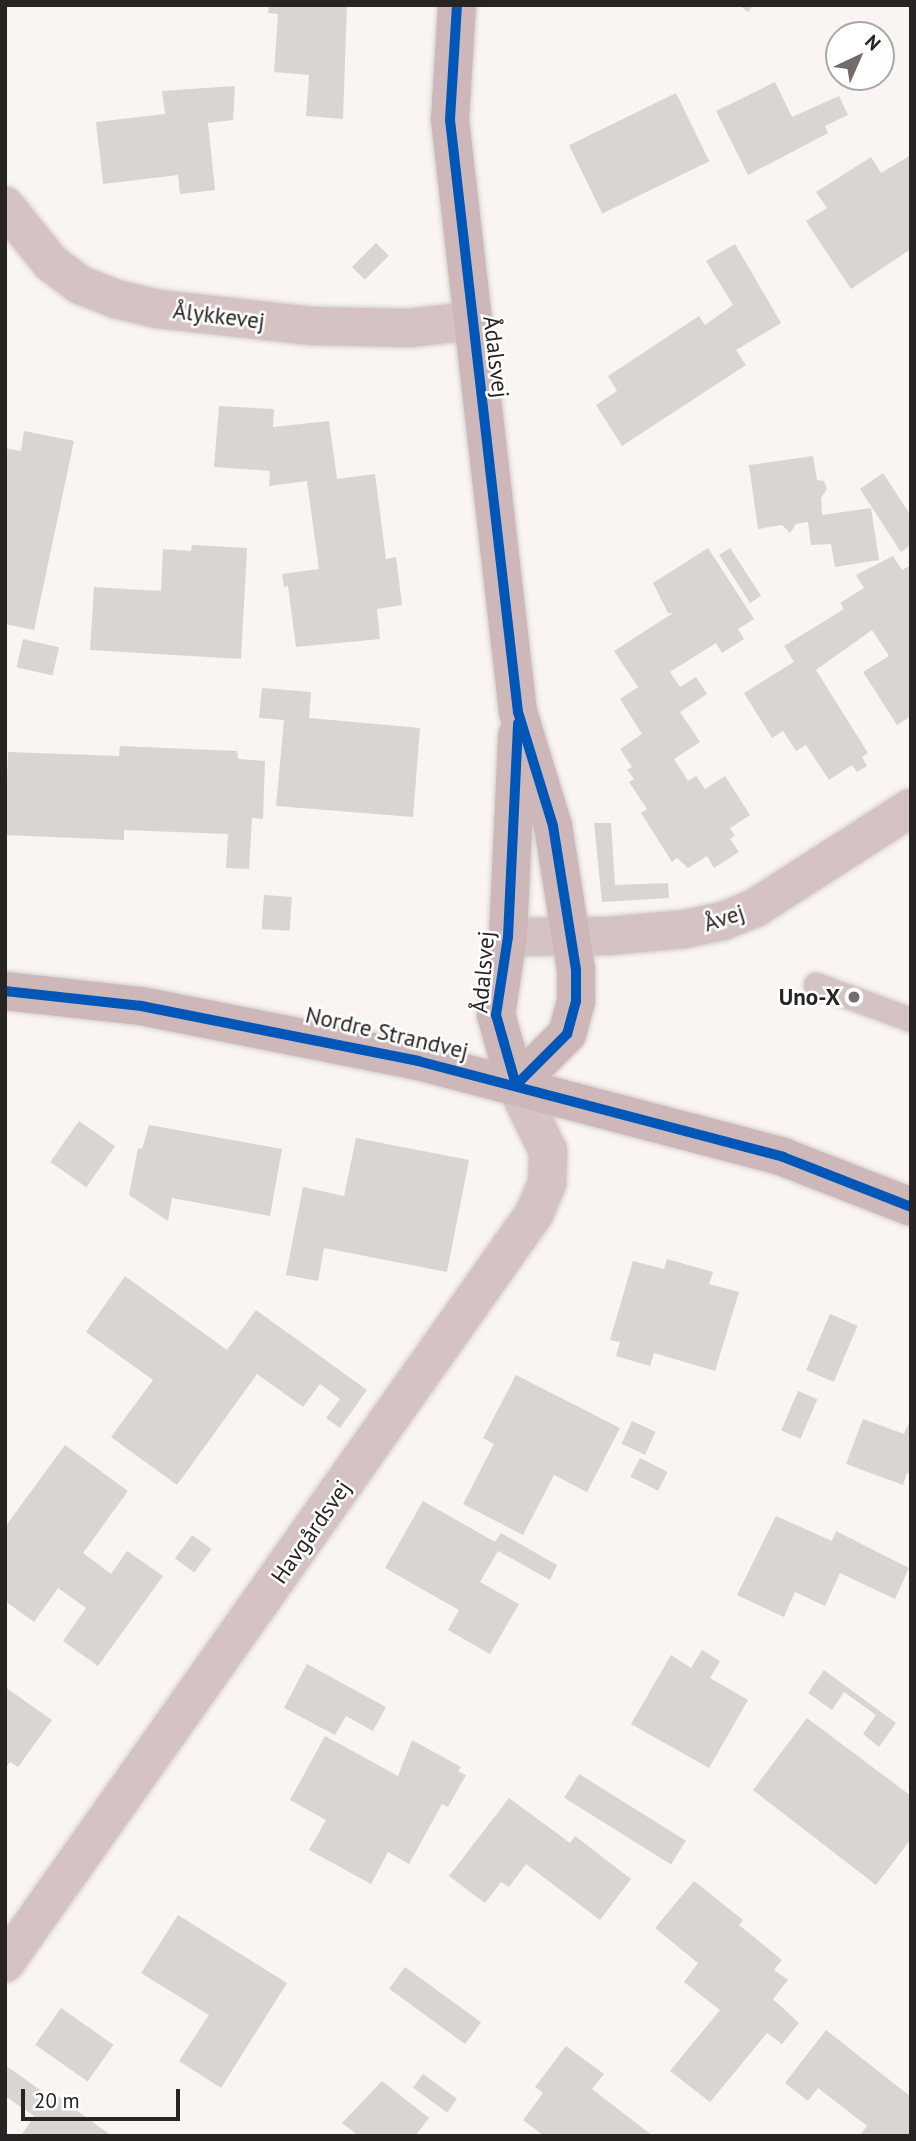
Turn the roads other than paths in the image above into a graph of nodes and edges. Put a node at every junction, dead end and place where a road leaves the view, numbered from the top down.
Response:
1 (457, 5) edge
2 (5, 206) edge
3 (470, 321) junction
4 (518, 712) junction
5 (911, 808) edge
6 (570, 936) junction
7 (508, 937) junction
8 (816, 985) dead end
9 (5, 991) edge
10 (911, 1020) edge
11 (516, 1085) junction
12 (911, 1208) edge
13 (5, 1963) edge

1 - 3 street, Ådalsvej
2 - 3 street, Ålykkevej
3 - 4 street, Ådalsvej
4 - 6 street, Ådalsvej
4 - 7 street, Ådalsvej
5 - 6 street, Åvej
6 - 7 street, Åvej
6 - 11 street, Ådalsvej
7 - 11 street, Ådalsvej
8 - 10 lane
9 - 11 street, Nordre Strandvej
11 - 12 street, Nordre Strandvej
11 - 13 street, Havgårdsvej

